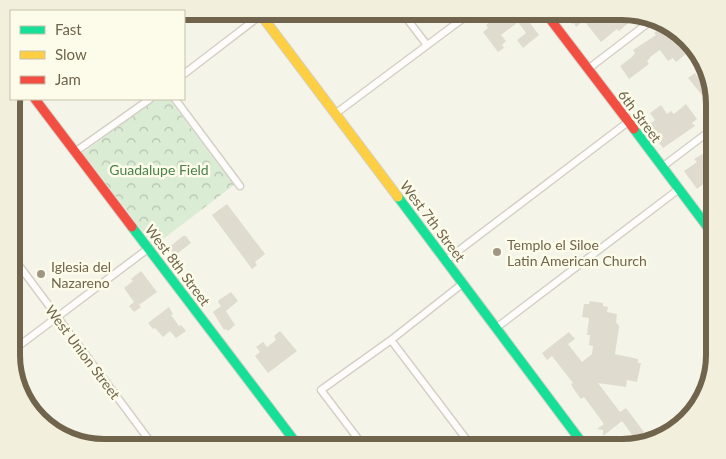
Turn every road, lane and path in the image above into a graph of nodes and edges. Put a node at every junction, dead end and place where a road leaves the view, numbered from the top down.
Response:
1 (251, 20) edge
2 (265, 20) edge
3 (408, 20) edge
4 (461, 20) edge
5 (551, 20) edge
6 (647, 24) edge
7 (427, 45) junction
8 (588, 69) junction
9 (185, 73) edge
10 (36, 100) edge
11 (149, 100) edge
12 (176, 100) edge
13 (335, 114) junction
14 (628, 122) junction
15 (706, 133) edge
16 (75, 152) junction
17 (662, 167) junction
18 (240, 186) dead end
19 (679, 189) junction
20 (706, 226) edge
21 (149, 248) junction
22 (445, 260) junction
23 (20, 267) edge
24 (462, 284) junction
25 (58, 317) junction
26 (496, 328) junction
27 (391, 340) junction
28 (20, 345) edge
29 (148, 439) edge
30 (293, 439) edge
31 (358, 439) edge
32 (467, 439) edge
33 (579, 439) edge

1 - 9 street
2 - 13 street, West 7th Street
3 - 7 street
4 - 7 street
5 - 8 street, 6th Street
6 - 8 street
7 - 13 street
8 - 14 street, 6th Street
10 - 16 street, West 8th Street
11 - 16 street
12 - 18 street
13 - 22 street, West 7th Street
14 - 17 street, 6th Street
14 - 22 street
15 - 17 street
16 - 21 street, West 8th Street
17 - 19 street, 6th Street
19 - 20 street, 6th Street
19 - 26 street
21 - 25 street
21 - 30 street, West 8th Street
22 - 24 street, West 7th Street
23 - 25 street, West Union Street
24 - 26 street, West 7th Street
24 - 27 street
25 - 28 street
25 - 29 street, West Union Street
26 - 33 street, West 7th Street
27 - 31 street
27 - 32 street

